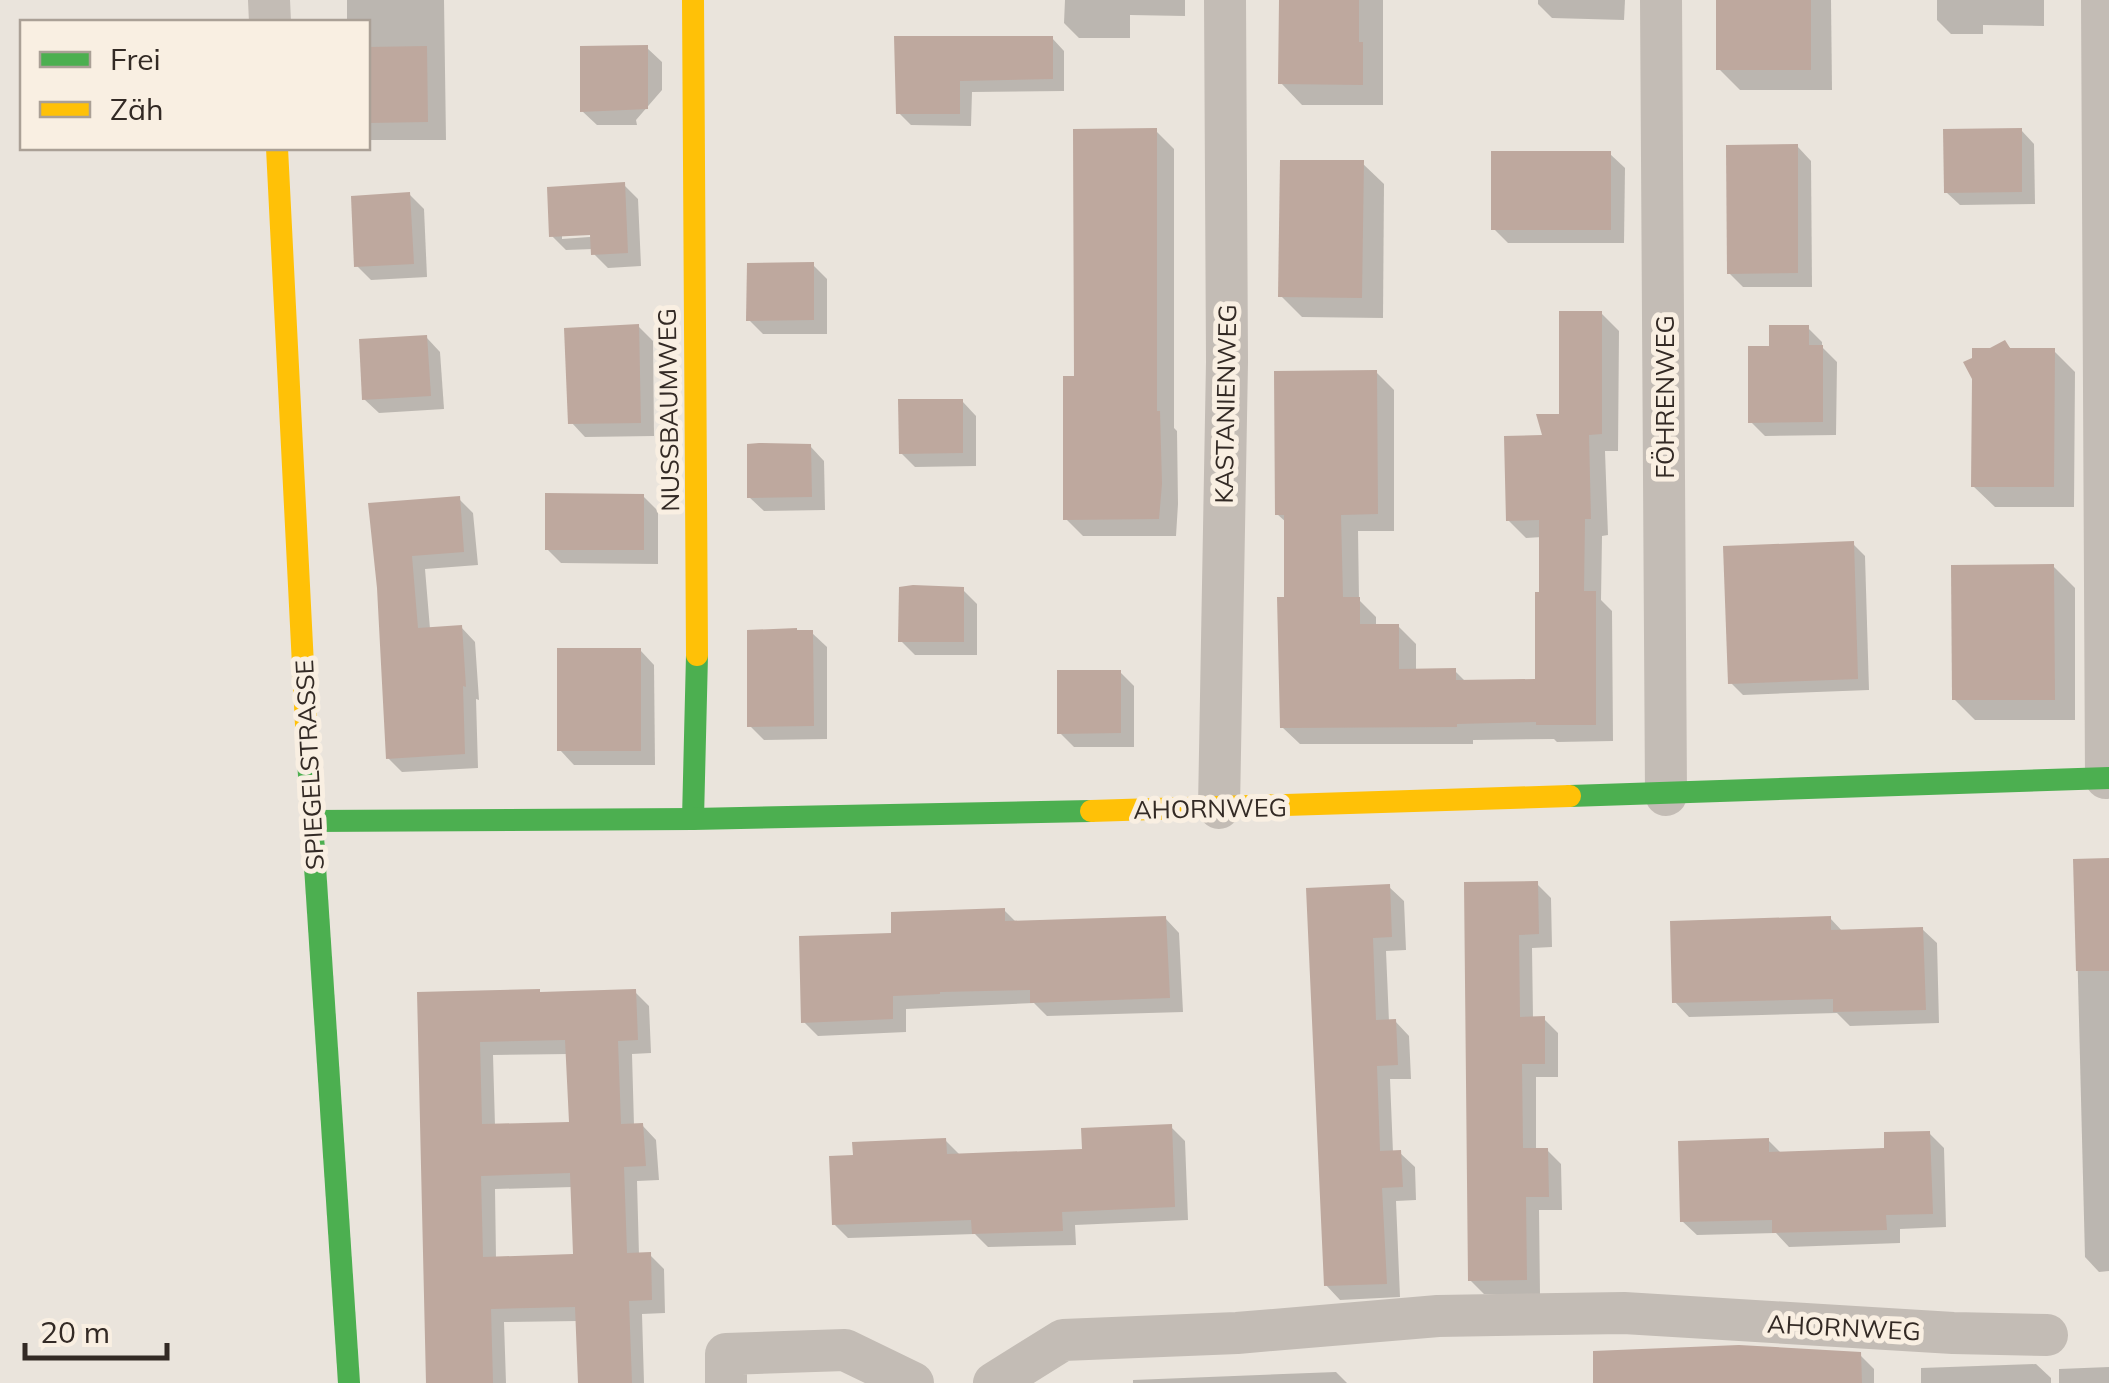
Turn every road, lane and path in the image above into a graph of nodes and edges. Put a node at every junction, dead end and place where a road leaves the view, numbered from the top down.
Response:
1 (693, 0) edge
2 (1225, 0) edge
3 (1661, 0) edge
4 (2102, 0) edge
5 (276, 150) edge
6 (2108, 778) edge
7 (1666, 795) junction
8 (1220, 808) junction
9 (693, 819) junction
10 (311, 820) junction
11 (2047, 1335) dead end
12 (349, 1383) edge
13 (726, 1383) edge
14 (914, 1383) edge
15 (994, 1383) edge

1 - 9 street, NUSSBAUMWEG
2 - 8 street, KASTANIENWEG
3 - 7 street, FÖHRENWEG
4 - 6 street
5 - 10 street, SPIEGELSTRASSE
6 - 7 street, AHORNWEG
7 - 8 street, AHORNWEG
8 - 9 street, AHORNWEG
9 - 10 street, AHORNWEG
10 - 12 street, SPIEGELSTRASSE
11 - 15 street, AHORNWEG
13 - 14 street

